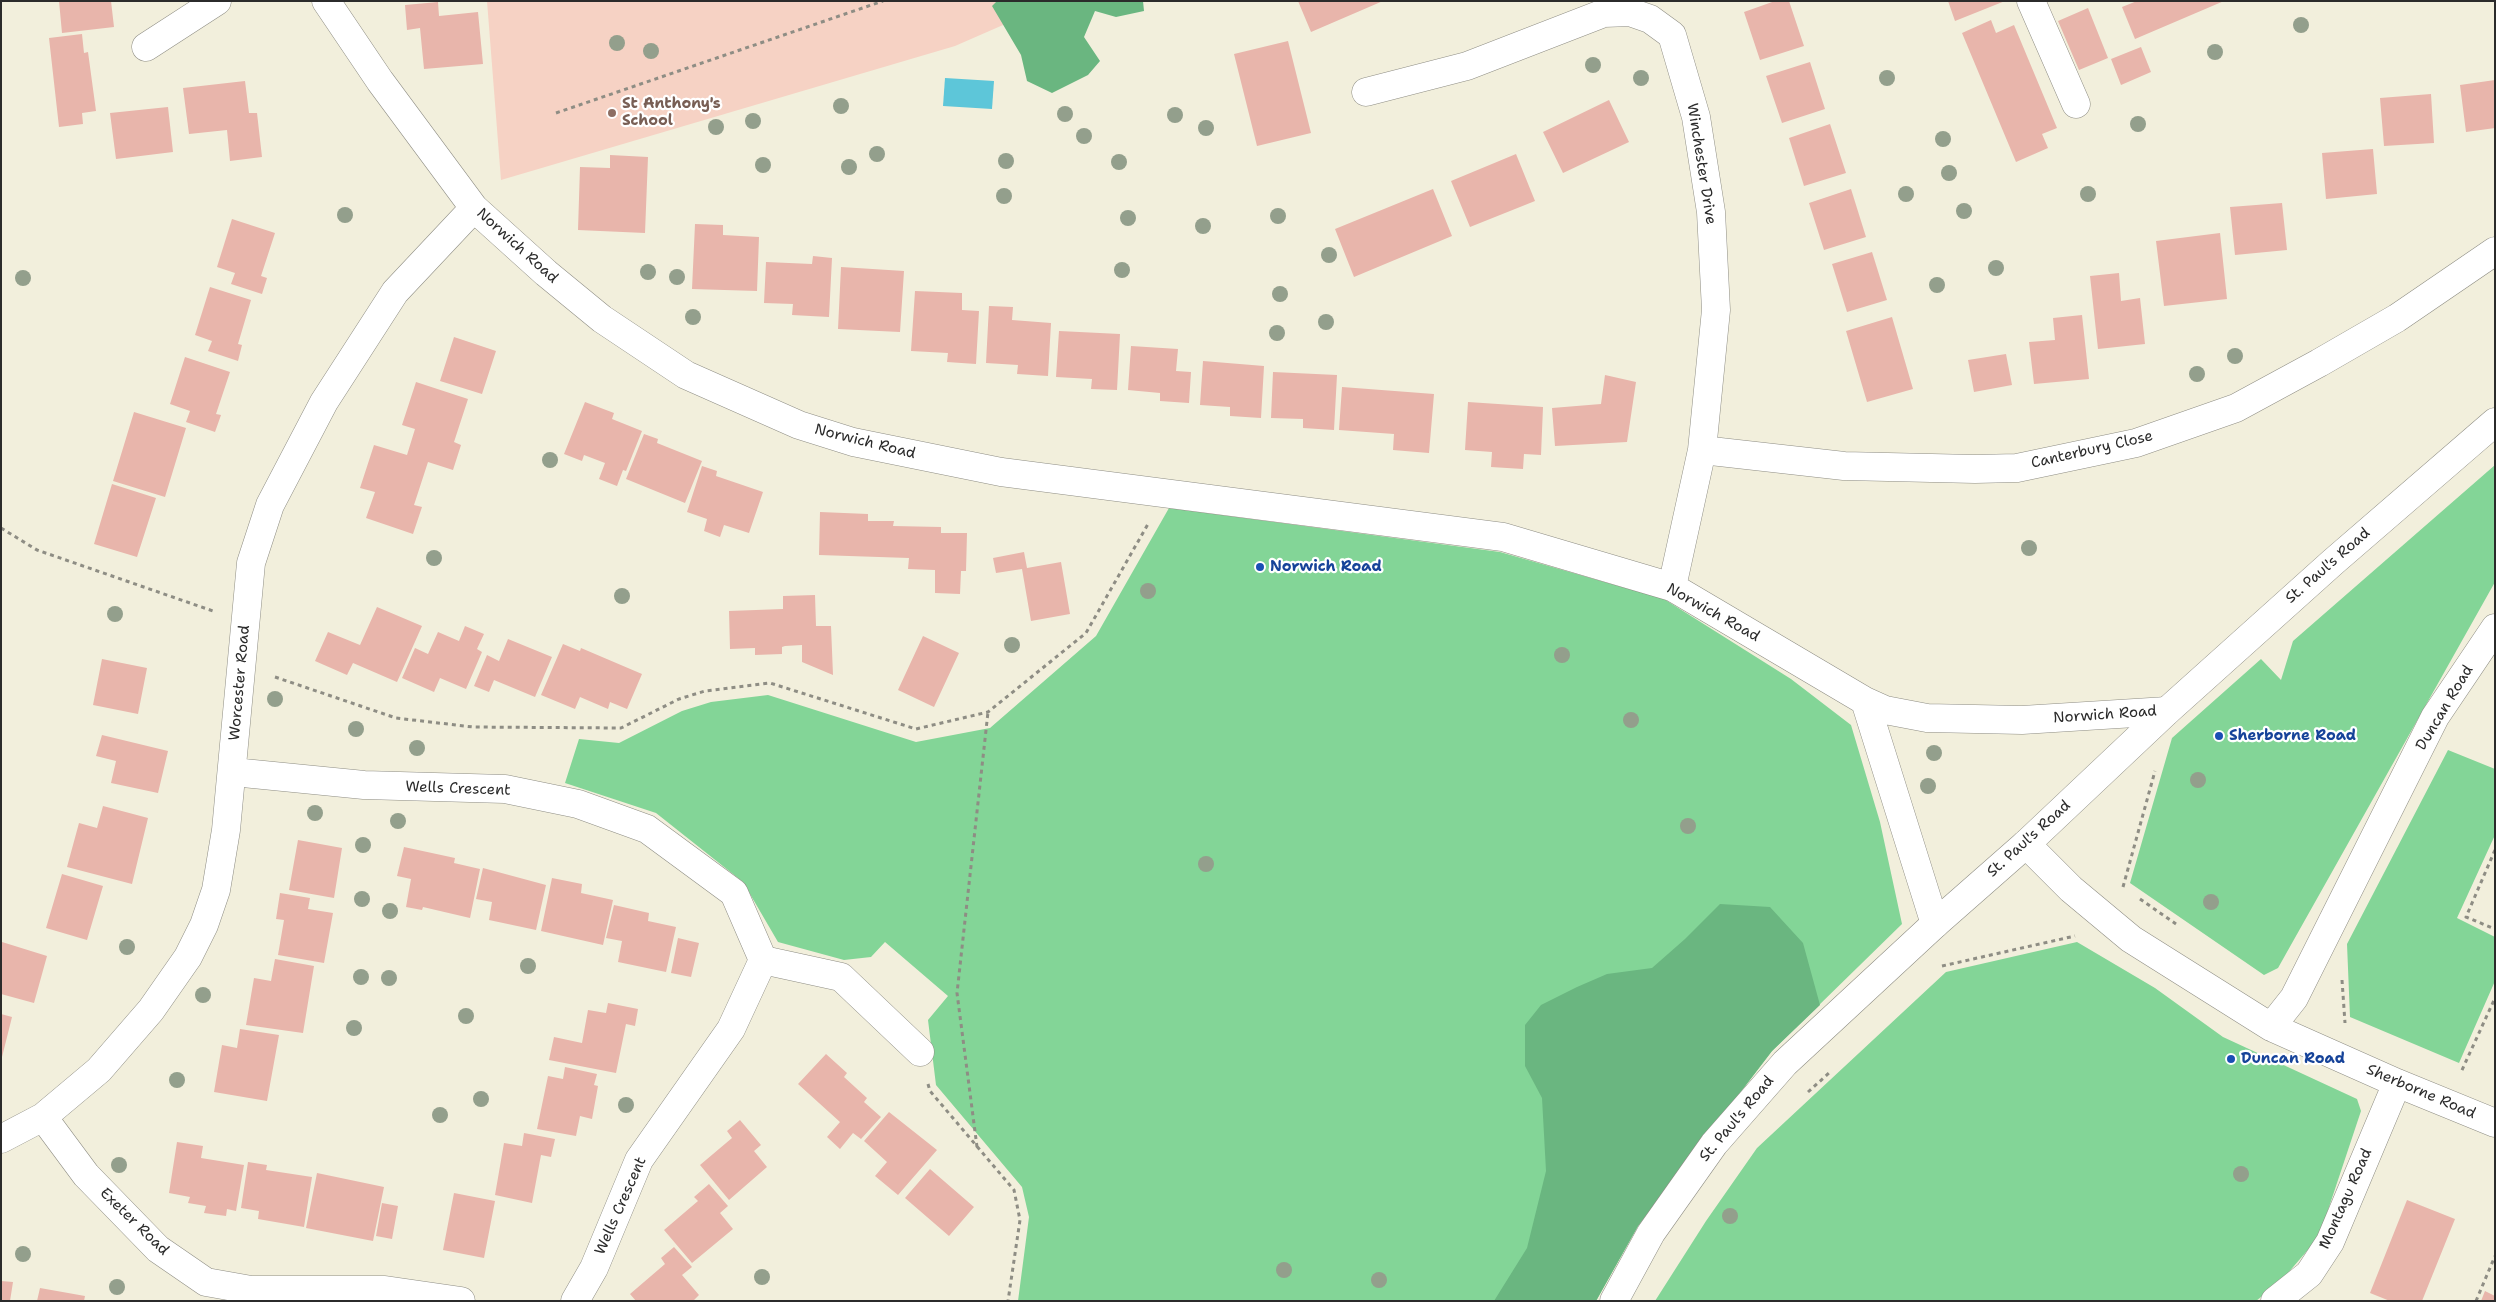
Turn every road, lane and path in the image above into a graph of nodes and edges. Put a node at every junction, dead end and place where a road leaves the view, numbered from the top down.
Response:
1 (217, 1) edge
2 (326, 1) edge
3 (884, 1) edge
4 (2031, 1) edge
5 (146, 48) dead end
6 (1366, 92) dead end
7 (2076, 104) dead end
8 (556, 113) dead end
9 (474, 208) junction
10 (2495, 251) edge
11 (2495, 422) edge
12 (1702, 450) junction
13 (1165, 493) junction
14 (1, 528) edge
15 (1672, 587) junction
16 (244, 622) junction
17 (2495, 628) edge
18 (240, 666) junction
19 (1866, 701) junction
20 (2167, 711) junction
21 (988, 712) junction
22 (2157, 764) dead end
23 (233, 772) junction
24 (2026, 844) junction
25 (2495, 850) edge
26 (2130, 892) dead end
27 (2138, 898) dead end
28 (1935, 924) junction
29 (2177, 925) dead end
30 (2495, 930) edge
31 (2080, 935) dead end
32 (763, 960) junction
33 (1936, 972) dead end
34 (2342, 973) dead end
35 (2294, 998) junction
36 (2495, 998) edge
37 (2345, 1023) junction
38 (2354, 1026) dead end
39 (2271, 1027) junction
40 (920, 1052) joint
41 (1834, 1067) dead end
42 (2453, 1067) dead end
43 (2462, 1070) junction
44 (2470, 1074) dead end
45 (2396, 1083) junction
46 (1805, 1094) dead end
47 (43, 1117) junction
48 (2495, 1123) edge
49 (1, 1140) edge
50 (978, 1147) junction
51 (2495, 1256) edge
52 (461, 1301) edge
53 (575, 1301) edge
54 (1008, 1301) edge
55 (1614, 1301) edge
56 (2275, 1301) edge
57 (2476, 1301) edge

1 - 5 street
2 - 9 street, Norwich Road
3 - 8 path
4 - 7 street
6 - 12 street, Winchester Drive
9 - 13 street, Norwich Road
9 - 16 street, Worcester Road
10 - 12 street, Canterbury Close
11 - 20 street, St. Paul's Road
12 - 15 street, Winchester Drive
13 - 15 street, Norwich Road
13 - 21 path
14 - 16 path
15 - 19 street, Norwich Road
16 - 18 street, Worcester Road
17 - 35 street, Duncan Road
18 - 21 path
18 - 23 street, Worcester Road
19 - 20 street, Norwich Road
19 - 28 street
20 - 24 street, St. Paul's Road
21 - 50 path
22 - 26 path
23 - 32 street, Wells Crescent
23 - 47 street, Worcester Road
24 - 28 street, St. Paul's Road
24 - 39 street, Sherborne Road
25 - 30 path
27 - 29 path
28 - 55 street, St. Paul's Road
31 - 33 path
32 - 40 street
32 - 53 street, Wells Crescent
34 - 37 path
35 - 37 path
35 - 39 street, Duncan Road
36 - 43 path
37 - 38 path
39 - 45 street, Sherborne Road
40 - 50 path
41 - 46 path
42 - 43 path
43 - 44 path
45 - 48 street, Sherborne Road
45 - 56 street, Montagu Road
47 - 49 street, Worcester Road
47 - 52 street, Exeter Road
50 - 54 path
51 - 57 path

